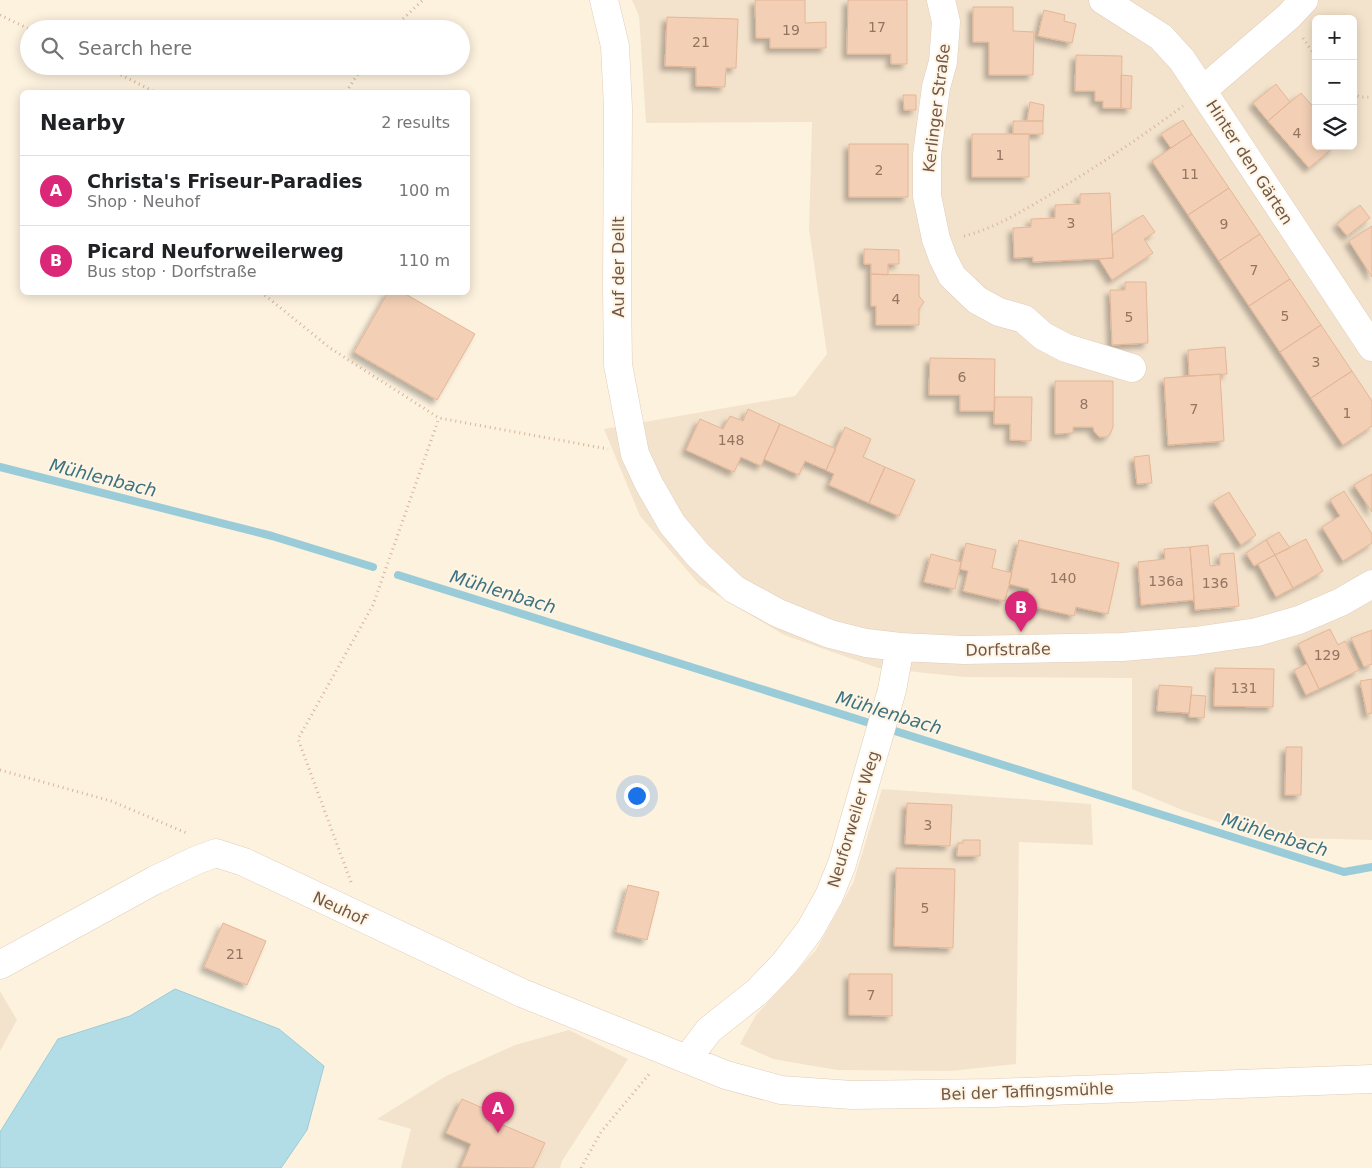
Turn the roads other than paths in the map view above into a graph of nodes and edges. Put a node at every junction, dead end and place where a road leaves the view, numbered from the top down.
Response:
1 (941, 0) edge
2 (1103, 0) edge
3 (1304, 0) edge
4 (607, 1) edge
5 (1203, 90) junction
6 (1372, 347) edge
7 (1132, 368) dead end
8 (672, 524) joint
9 (1372, 584) edge
10 (900, 647) junction
11 (0, 965) edge
12 (677, 1055) junction
13 (1372, 1079) edge

1 - 7 street, Kerlinger Straße
2 - 5 street, Hinter den Gärten
3 - 5 street
4 - 8 street, Auf der Dellt
5 - 6 street, Hinter den Gärten
8 - 10 street, Dorfstraße
9 - 10 street, Dorfstraße
10 - 12 street, Neuforweiler Weg
11 - 12 street, Neuhof
12 - 13 street, Bei der Taffingsmühle

